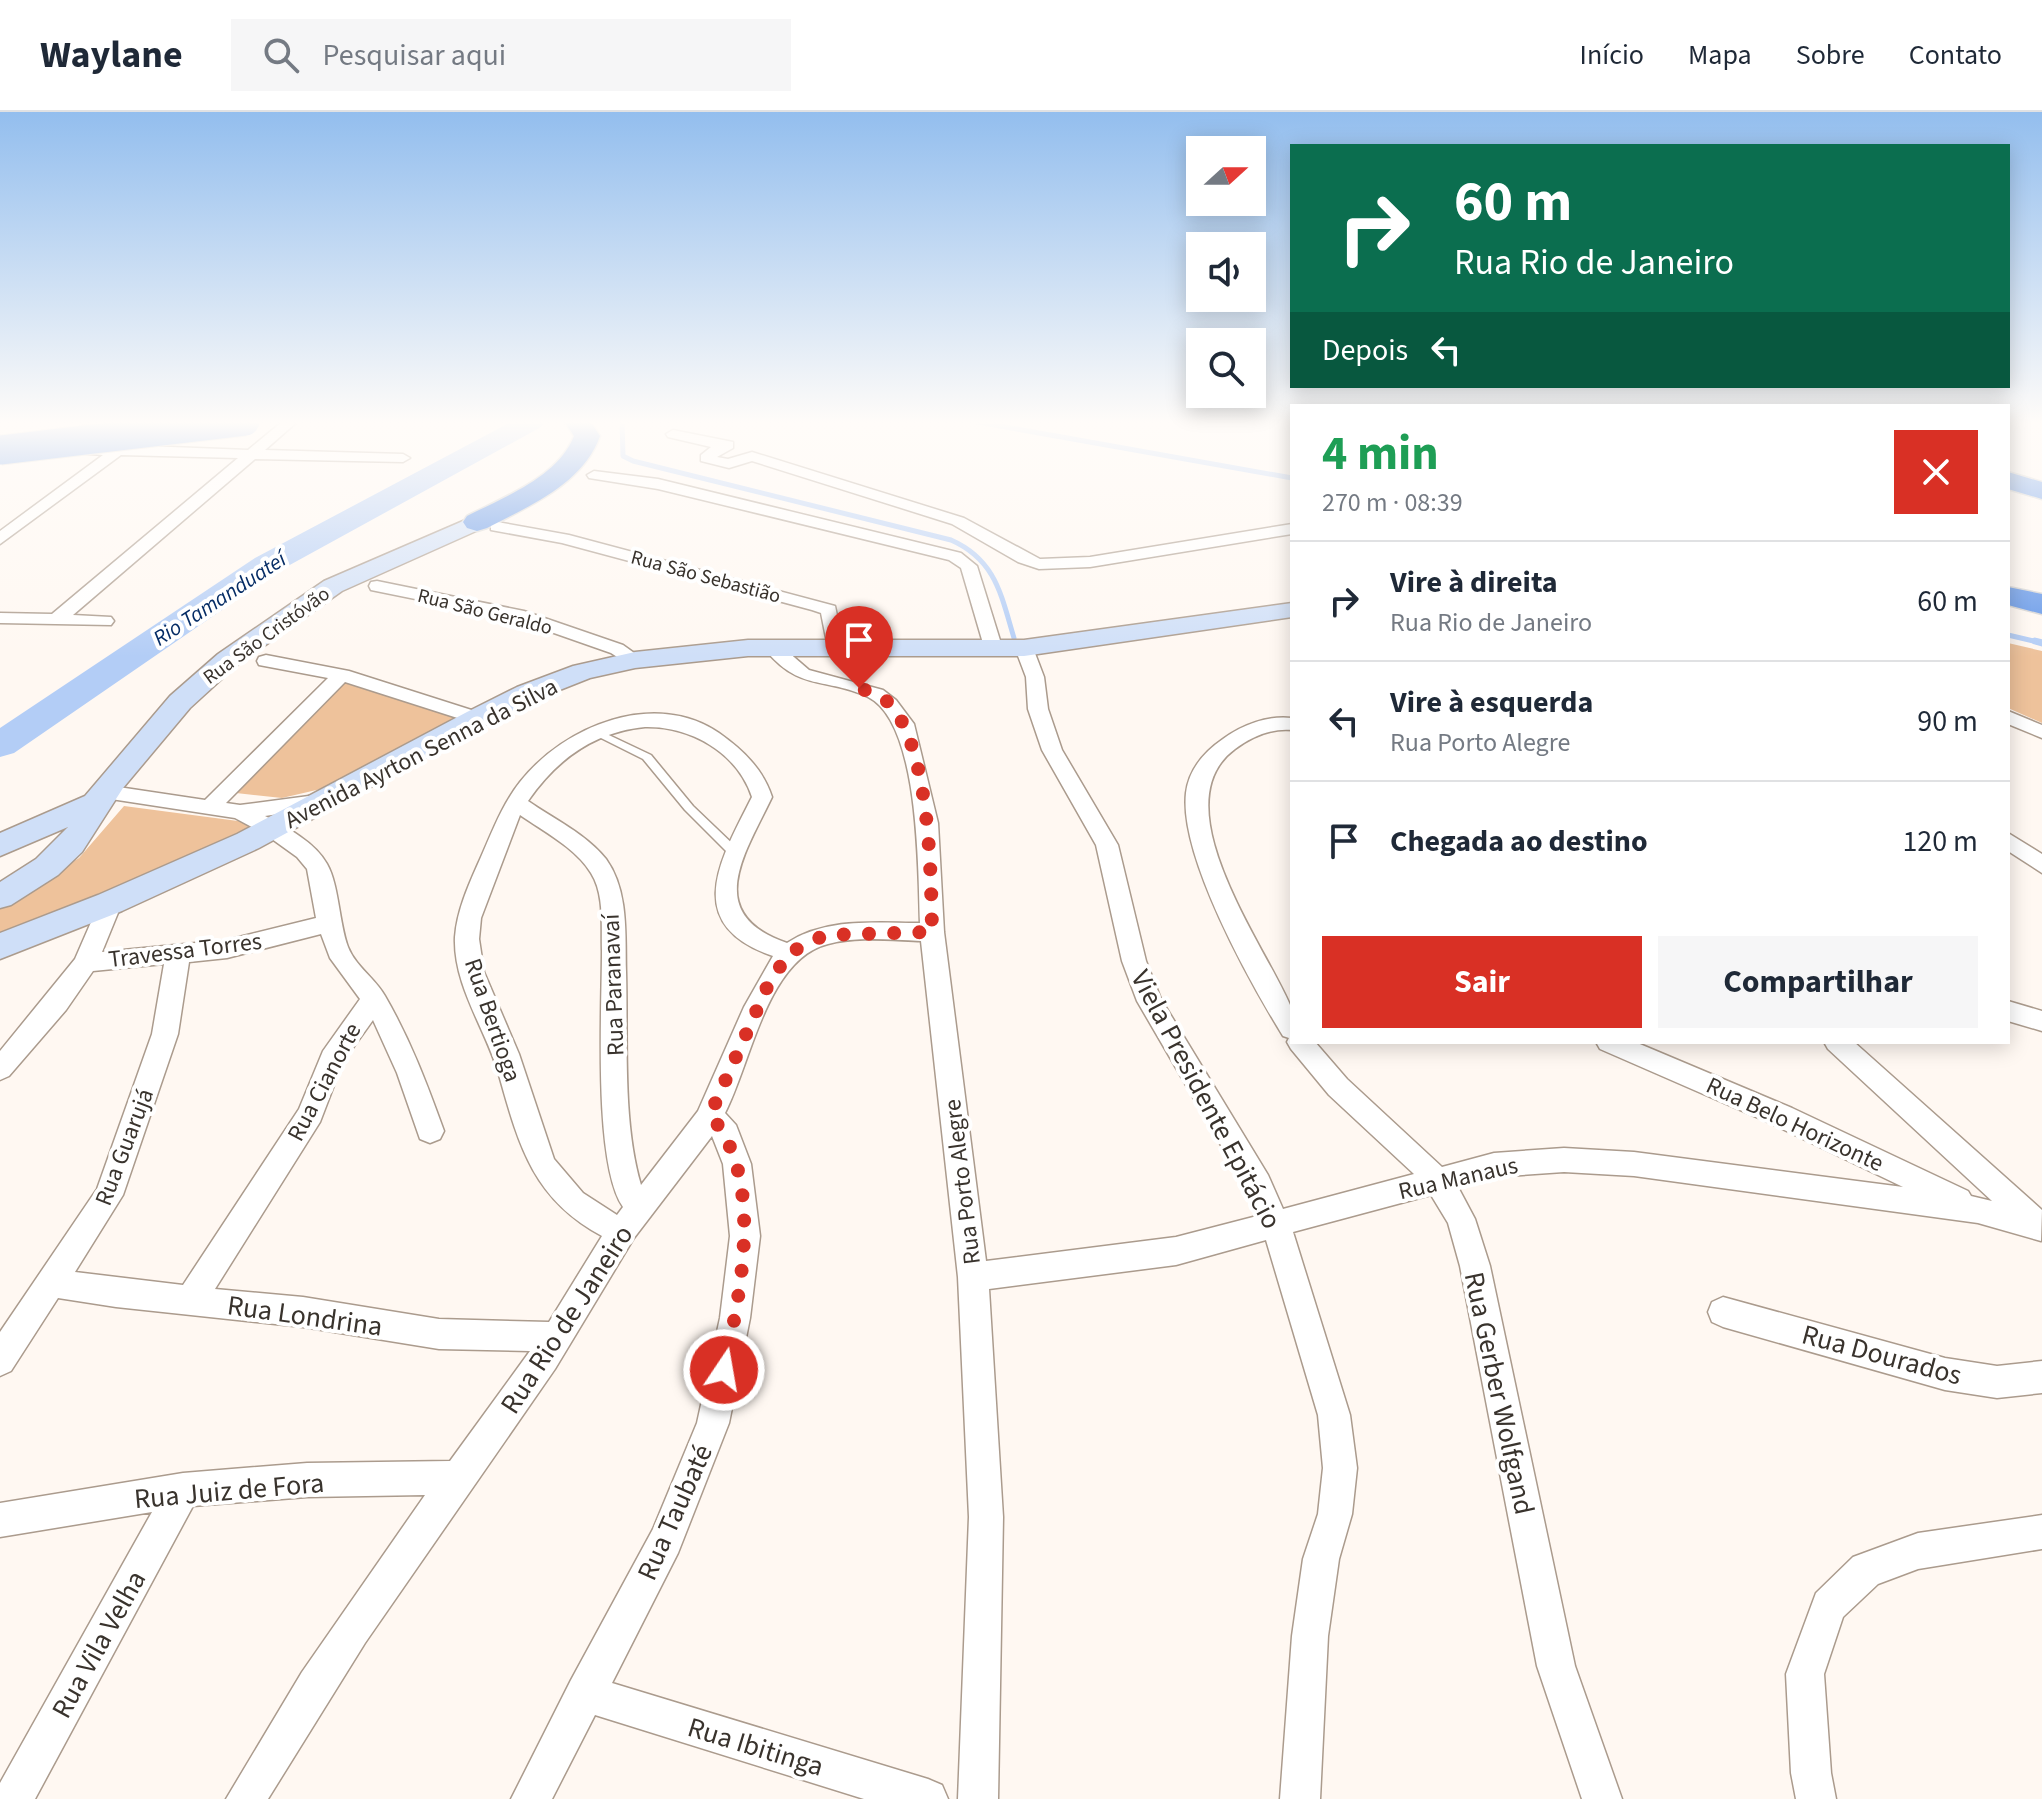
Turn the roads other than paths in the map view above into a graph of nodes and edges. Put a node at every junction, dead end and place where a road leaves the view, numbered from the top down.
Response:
1 (52, 500) edge
2 (199, 500) edge
3 (520, 500) edge
4 (737, 500) edge
5 (909, 500) edge
6 (912, 500) edge
7 (928, 505) junction
8 (2010, 509) edge
9 (2042, 515) edge
10 (487, 524) junction
11 (1290, 529) edge
12 (898, 532) junction
13 (0, 539) edge
14 (377, 586) dead end
15 (2010, 596) edge
16 (2042, 604) edge
17 (1290, 610) edge
18 (0, 618) edge
19 (56, 620) junction
20 (105, 621) dead end
21 (1024, 648) junction
22 (774, 649) junction
23 (835, 649) junction
24 (994, 650) junction
25 (635, 660) junction
26 (266, 661) dead end
27 (342, 675) junction
28 (477, 718) junction
29 (2010, 718) edge
30 (1290, 724) edge
31 (594, 731) junction
32 (2042, 732) edge
33 (100, 797) junction
34 (325, 801) junction
35 (516, 803) junction
36 (211, 806) junction
37 (240, 812) junction
38 (273, 829) junction
39 (2010, 841) edge
40 (0, 845) edge
41 (734, 852) junction
42 (2042, 865) edge
43 (0, 897) edge
44 (110, 903) junction
45 (329, 923) junction
46 (932, 932) junction
47 (0, 947) edge
48 (789, 953) junction
49 (178, 955) junction
50 (86, 963) junction
51 (374, 998) junction
52 (2010, 1012) edge
53 (2042, 1021) edge
54 (1290, 1026) edge
55 (1302, 1044) edge
56 (1614, 1044) edge
57 (1839, 1044) edge
58 (0, 1069) edge
59 (710, 1115) junction
60 (430, 1131) dead end
61 (1436, 1179) junction
62 (640, 1207) junction
63 (1978, 1210) junction
64 (1276, 1225) junction
65 (2042, 1228) edge
66 (622, 1232) junction
67 (973, 1277) junction
68 (53, 1283) junction
69 (191, 1300) junction
70 (1723, 1312) dead end
71 (558, 1337) junction
72 (0, 1360) edge
73 (2042, 1377) edge
74 (460, 1478) junction
75 (183, 1490) junction
76 (0, 1520) edge
77 (2042, 1532) edge
78 (584, 1693) junction
79 (13, 1799) edge
80 (246, 1799) edge
81 (531, 1799) edge
82 (928, 1799) edge
83 (978, 1799) edge
84 (1300, 1799) edge
85 (1602, 1799) edge
86 (1816, 1799) edge

1 - 13 street
2 - 19 street
3 - 10 highway
4 - 12 street
5 - 7 street
6 - 7 street
7 - 11 street
7 - 12 street
8 - 9 highway
10 - 23 street, Rua São Sebastião
10 - 33 main road, Rua São Cristóvão
12 - 24 street
14 - 25 street, Rua São Geraldo
15 - 16 highway
17 - 21 main road, Avenida Ayrton Senna da Silva
18 - 19 street
19 - 20 street
21 - 24 main road, Avenida Ayrton Senna da Silva
21 - 64 street, Viela Presidente Epitácio
22 - 23 main road, Avenida Ayrton Senna da Silva
22 - 25 main road, Avenida Ayrton Senna da Silva
22 - 46 street, Rua Porto Alegre
23 - 24 main road, Avenida Ayrton Senna da Silva
25 - 28 main road, Avenida Ayrton Senna da Silva
26 - 27 street
27 - 28 street
27 - 36 street
28 - 34 main road, Avenida Ayrton Senna da Silva
29 - 32 street
30 - 54 street
31 - 35 street, Rua Bertioga
31 - 41 lane
31 - 41 street, Rua Bertioga
33 - 36 street
33 - 40 main road
33 - 43 main road, Rua São Cristóvão
34 - 37 street
34 - 38 main road, Avenida Ayrton Senna da Silva
35 - 62 street, Rua Paranavaí
35 - 66 street, Rua Bertioga
36 - 37 street
37 - 38 street, Rua Cianorte
38 - 44 main road, Avenida Ayrton Senna da Silva
38 - 45 street, Rua Cianorte
39 - 42 street
41 - 48 street, Rua Bertioga
44 - 47 main road, Avenida Ayrton Senna da Silva
44 - 50 street
45 - 49 street, Travessa Torres
45 - 51 street, Rua Cianorte
46 - 48 street
46 - 67 street, Rua Porto Alegre
48 - 59 street, Rua Rio de Janeiro
49 - 50 street, Travessa Torres
49 - 68 street, Rua Guarujá
50 - 58 street
51 - 60 street
51 - 69 street, Rua Cianorte
52 - 53 street
55 - 61 street, Rua Gerber Wolfgand
56 - 63 street, Rua Belo Horizonte
57 - 65 street
59 - 62 street, Rua Rio de Janeiro
59 - 78 street, Rua Taubaté
61 - 63 street, Rua Manaus
61 - 64 street, Rua Manaus
61 - 85 street, Rua Gerber Wolfgand
62 - 66 street, Rua Rio de Janeiro
63 - 65 street, Rua Manaus
64 - 67 street, Rua Manaus
64 - 84 street, Viela Presidente Epitácio
66 - 71 street, Rua Rio de Janeiro
67 - 83 street, Rua Porto Alegre
68 - 69 street, Rua Londrina
68 - 72 street, Rua Guarujá
69 - 71 street, Rua Londrina
70 - 73 street, Rua Dourados
71 - 74 street, Rua Rio de Janeiro
74 - 75 street, Rua Juiz de Fora
74 - 80 street, Rua Rio de Janeiro
75 - 76 street, Rua Juiz de Fora
75 - 79 street, Rua Vila Velha
77 - 86 street
78 - 81 street, Rua Taubaté
78 - 82 street, Rua Ibitinga

